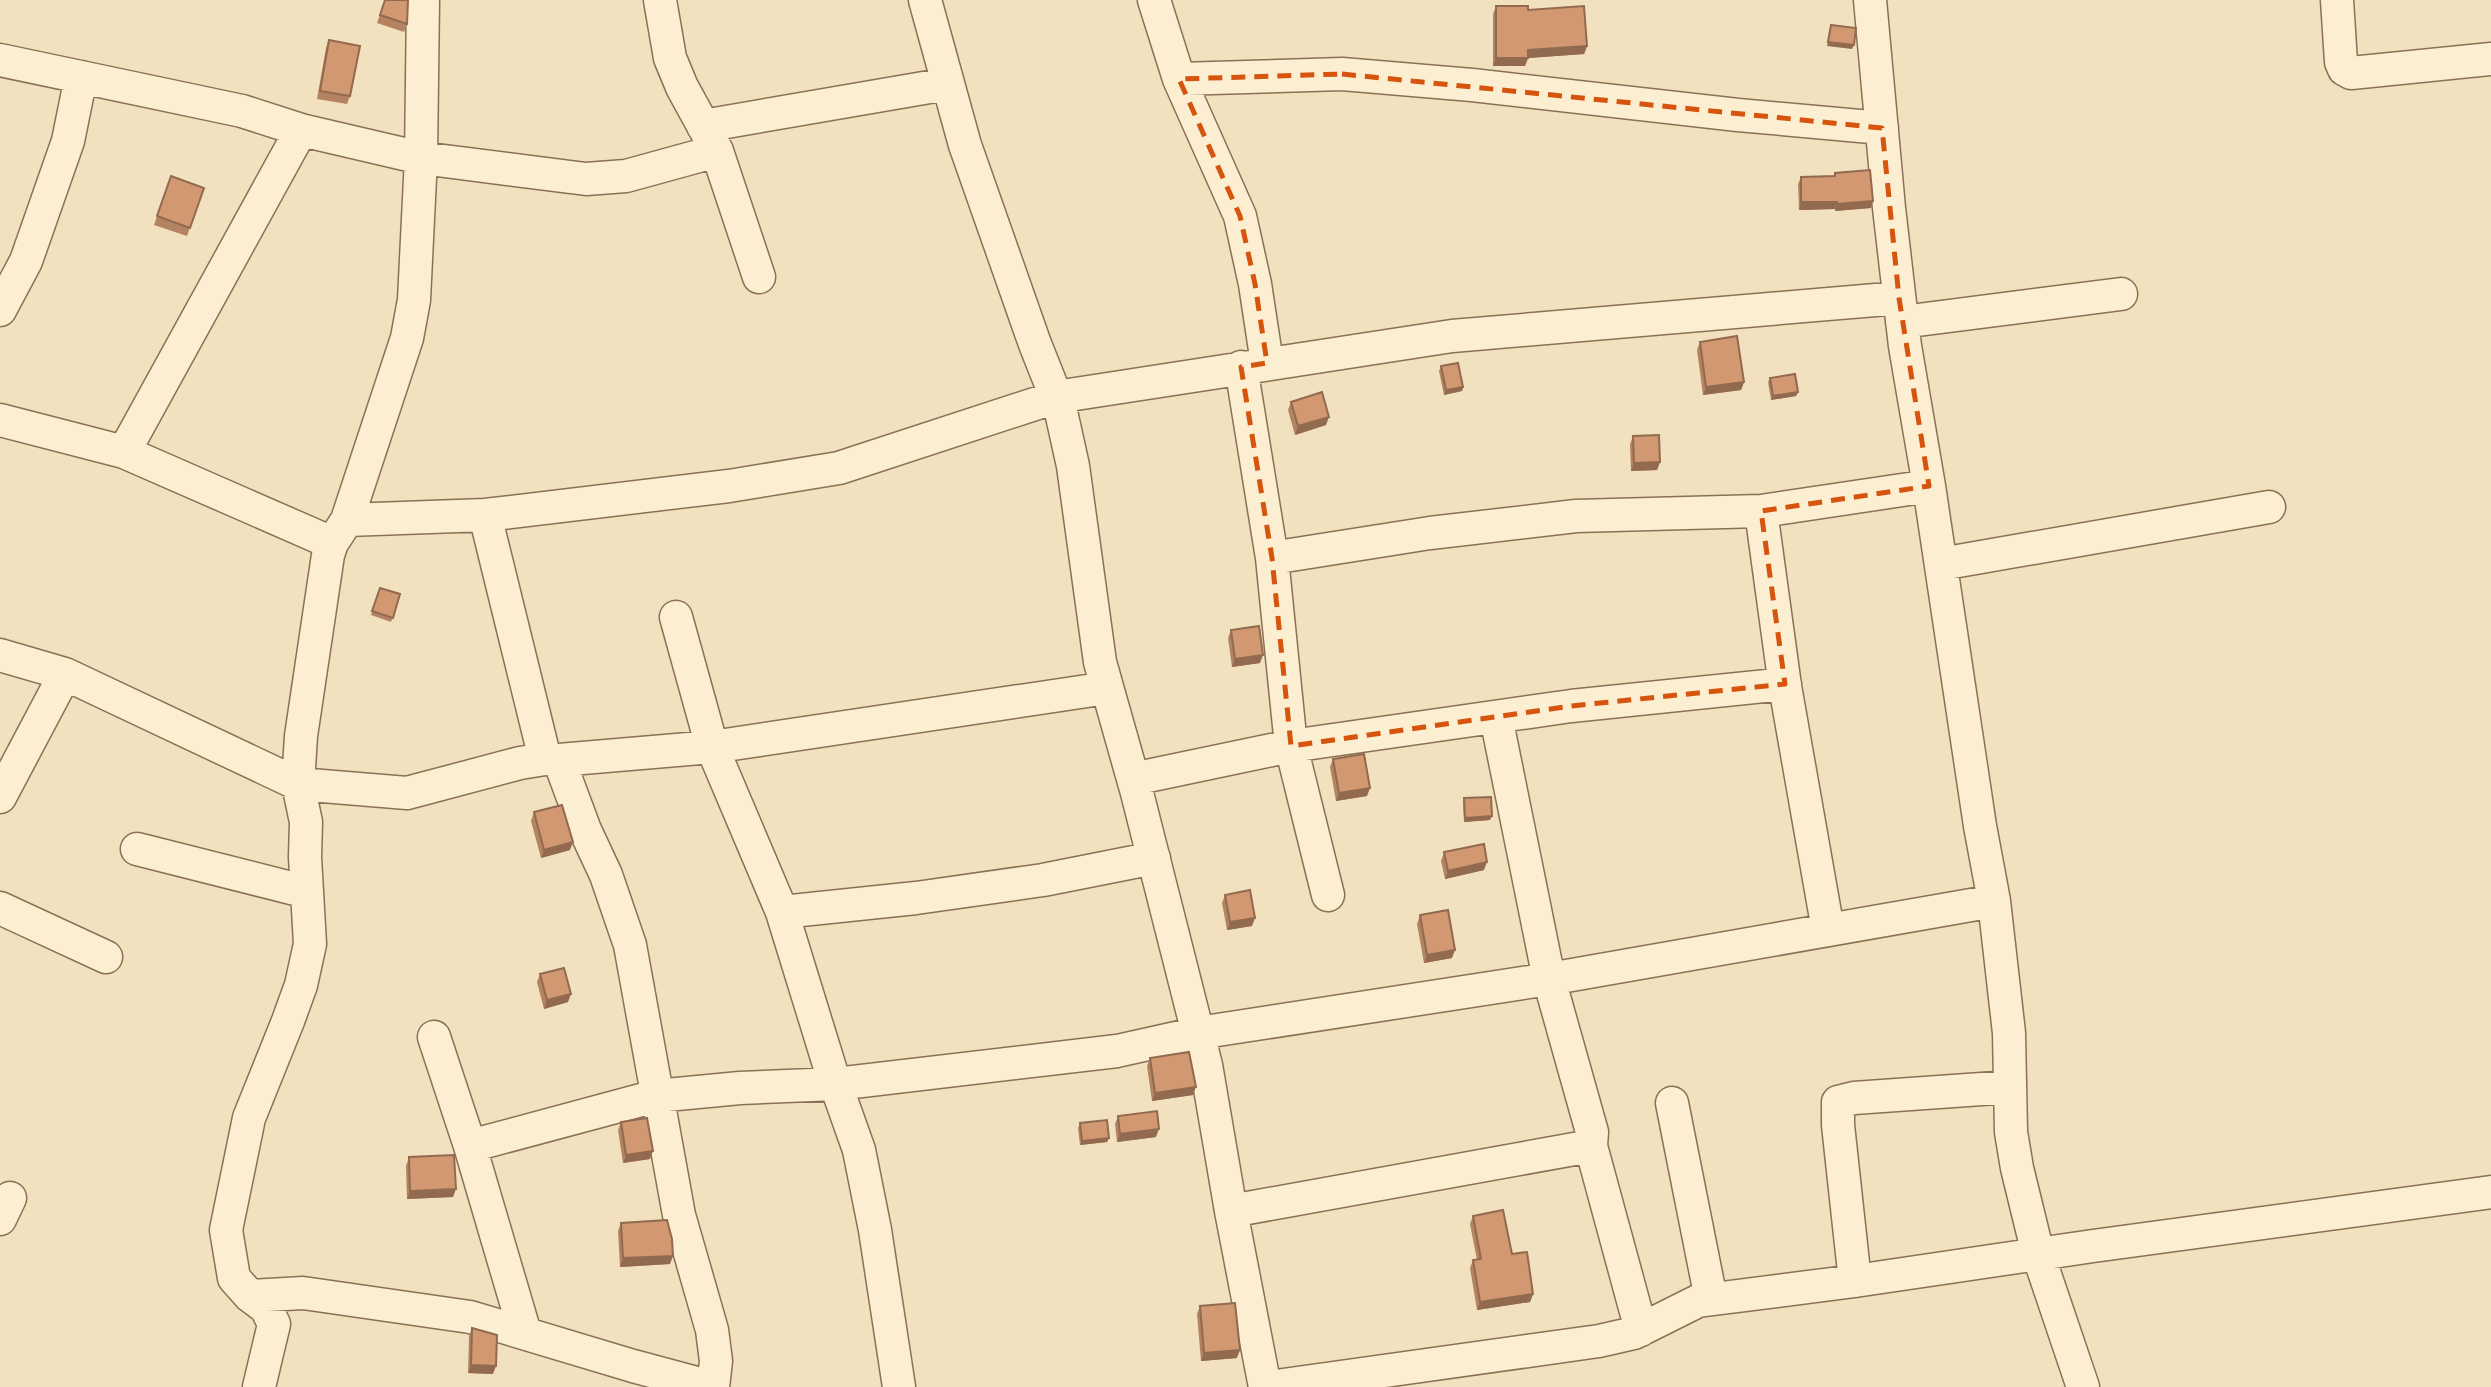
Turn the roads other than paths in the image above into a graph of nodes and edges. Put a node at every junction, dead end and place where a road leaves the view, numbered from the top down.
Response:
1 (423, 0) edge
2 (660, 0) edge
3 (925, 0) edge
4 (1154, 0) edge
5 (1870, 0) edge
6 (2337, 0) edge
7 (2491, 59) edge
8 (0, 60) edge
9 (81, 77) junction
10 (1179, 79) junction
11 (947, 84) junction
12 (1882, 128) junction
13 (301, 130) junction
14 (710, 138) junction
15 (421, 158) junction
16 (759, 277) dead end
17 (2121, 294) dead end
18 (0, 310) edge
19 (1901, 310) junction
20 (1254, 365) junction
21 (1056, 397) junction
22 (0, 420) edge
23 (124, 452) junction
24 (1930, 486) junction
25 (2269, 507) dead end
26 (1761, 511) junction
27 (485, 515) junction
28 (340, 531) junction
29 (1272, 558) junction
30 (1941, 564) junction
31 (676, 617) dead end
32 (0, 655) edge
33 (65, 674) junction
34 (1785, 684) junction
35 (1107, 688) junction
36 (1496, 717) junction
37 (1291, 746) junction
38 (712, 747) junction
39 (552, 760) junction
40 (1133, 779) junction
41 (299, 784) junction
42 (0, 797) edge
43 (137, 849) dead end
44 (1154, 858) junction
45 (307, 892) junction
46 (1328, 895) dead end
47 (1994, 901) junction
48 (0, 908) edge
49 (782, 912) junction
50 (1828, 930) junction
51 (106, 957) dead end
52 (1549, 979) junction
53 (1198, 1033) junction
54 (434, 1037) dead end
55 (836, 1084) junction
56 (2010, 1087) junction
57 (656, 1096) junction
58 (1672, 1103) dead end
59 (470, 1146) junction
60 (1591, 1146) junction
61 (2491, 1192) edge
62 (1231, 1211) junction
63 (2038, 1254) junction
64 (1854, 1281) junction
65 (250, 1296) junction
66 (1711, 1299) junction
67 (1641, 1330) junction
68 (525, 1333) junction
69 (1327, 1384) edge
70 (259, 1387) edge
71 (712, 1387) edge
72 (899, 1387) edge
73 (1265, 1387) edge
74 (1270, 1387) edge
75 (2083, 1387) edge

1 - 15 street
2 - 14 street
3 - 11 street
4 - 10 street
5 - 12 street
6 - 7 street
8 - 9 street
9 - 13 street
9 - 18 street
10 - 12 street
10 - 20 street
11 - 14 street
11 - 21 street
12 - 19 street
13 - 15 street
13 - 23 street
14 - 15 street
14 - 16 street
15 - 28 street
17 - 19 street
19 - 20 street
19 - 24 street
20 - 21 street
20 - 29 street
21 - 27 street
21 - 35 street
22 - 23 street
23 - 28 street
24 - 26 street
24 - 30 street
25 - 30 street
26 - 29 street
26 - 34 street
27 - 28 street
27 - 39 street
28 - 41 street
29 - 37 street
30 - 47 street
31 - 38 street
32 - 33 street
33 - 41 street
33 - 42 street
34 - 36 street
34 - 50 street
35 - 38 street
35 - 40 street
36 - 37 street
36 - 52 street
37 - 40 street
37 - 46 street
38 - 39 street
38 - 49 street
39 - 41 street
39 - 57 street
40 - 44 street
41 - 45 street
43 - 45 street
44 - 49 street
44 - 53 street
45 - 65 street
47 - 50 street
47 - 56 street
48 - 51 street
49 - 55 street
50 - 52 street
52 - 53 street
52 - 60 street
53 - 55 street
53 - 62 street
54 - 59 street
55 - 57 street
55 - 72 street
56 - 63 street
56 - 64 street
57 - 59 street
57 - 71 street
58 - 66 street
59 - 68 street
60 - 62 street
60 - 67 street
61 - 63 street
62 - 73 street
63 - 64 street
63 - 75 street
64 - 66 street
65 - 68 street
65 - 70 street
66 - 67 street
67 - 69 street
68 - 71 street
69 - 74 street

